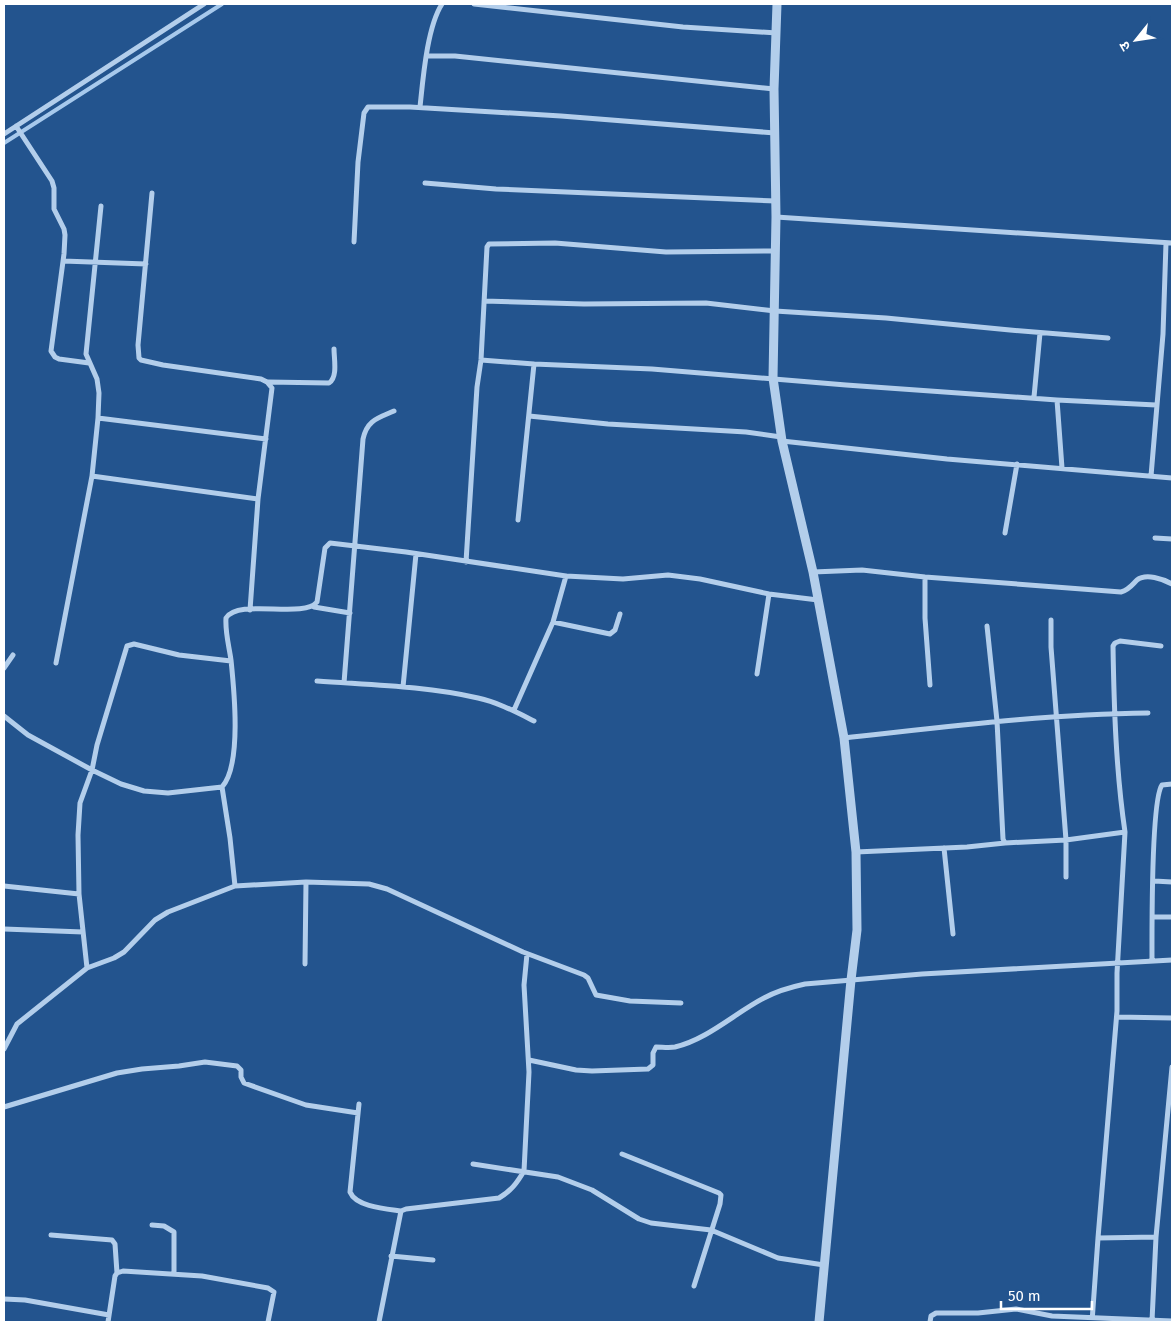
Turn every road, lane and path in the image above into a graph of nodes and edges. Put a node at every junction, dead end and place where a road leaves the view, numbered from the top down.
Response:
1 (204, 4) edge
2 (442, 4) edge
3 (474, 4) edge
4 (546, 4) edge
5 (777, 4) edge
6 (546, 10) junction
7 (777, 33) junction
8 (426, 56) junction
9 (774, 89) junction
10 (420, 108) junction
11 (19, 130) junction
12 (775, 133) junction
13 (4, 134) edge
14 (425, 183) dead end
15 (152, 193) dead end
16 (776, 201) junction
17 (101, 206) dead end
18 (776, 217) junction
19 (354, 242) dead end
20 (1169, 243) edge
21 (775, 251) junction
22 (63, 261) junction
23 (95, 262) junction
24 (146, 264) junction
25 (484, 301) junction
26 (775, 311) junction
27 (1040, 333) junction
28 (1108, 338) dead end
29 (334, 349) dead end
30 (481, 360) junction
31 (89, 363) junction
32 (534, 364) junction
33 (774, 378) junction
34 (267, 382) junction
35 (1034, 397) junction
36 (1057, 400) junction
37 (1156, 405) junction
38 (394, 411) dead end
39 (529, 416) junction
40 (98, 418) junction
41 (266, 438) junction
42 (782, 439) junction
43 (1017, 464) junction
44 (1062, 468) junction
45 (92, 476) junction
46 (1151, 476) junction
47 (1172, 478) edge
48 (258, 498) junction
49 (518, 520) dead end
50 (1005, 533) dead end
51 (1154, 538) dead end
52 (1172, 540) edge
53 (356, 547) junction
54 (416, 554) junction
55 (466, 562) junction
56 (813, 572) junction
57 (566, 576) junction
58 (925, 577) junction
59 (1172, 584) edge
60 (769, 594) junction
61 (818, 600) junction
62 (314, 606) junction
63 (250, 610) junction
64 (350, 613) junction
65 (620, 614) dead end
66 (1051, 620) dead end
67 (553, 622) junction
68 (987, 626) dead end
69 (1161, 646) dead end
70 (13, 655) dead end
71 (231, 661) junction
72 (56, 663) dead end
73 (4, 668) edge
74 (758, 674) dead end
75 (317, 681) dead end
76 (344, 683) junction
77 (930, 685) dead end
78 (403, 687) junction
79 (514, 710) junction
80 (1114, 713) junction
81 (1148, 713) dead end
82 (4, 716) edge
83 (1055, 717) junction
84 (534, 721) dead end
85 (997, 721) junction
86 (844, 738) junction
87 (92, 770) junction
88 (1172, 784) edge
89 (222, 787) junction
90 (1125, 832) junction
91 (1066, 840) junction
92 (1005, 843) junction
93 (944, 848) junction
94 (856, 852) junction
95 (1066, 877) dead end
96 (1154, 881) junction
97 (306, 882) junction
98 (1172, 882) edge
99 (4, 886) edge
100 (235, 886) junction
101 (79, 894) junction
102 (1172, 916) edge
103 (1153, 917) junction
104 (4, 929) edge
105 (83, 932) junction
106 (953, 934) dead end
107 (527, 954) junction
108 (1172, 960) edge
109 (1152, 961) junction
110 (1118, 963) junction
111 (305, 964) dead end
112 (87, 968) junction
113 (851, 980) junction
114 (681, 1003) dead end
115 (1117, 1017) junction
116 (1172, 1018) edge
117 (4, 1049) edge
118 (528, 1060) junction
119 (1172, 1067) edge
120 (359, 1104) dead end
121 (4, 1106) edge
122 (358, 1113) junction
123 (622, 1154) dead end
124 (473, 1164) dead end
125 (524, 1171) junction
126 (401, 1211) junction
127 (152, 1225) dead end
128 (711, 1230) junction
129 (51, 1234) dead end
130 (1156, 1237) junction
131 (1098, 1238) junction
132 (391, 1256) junction
133 (433, 1260) dead end
134 (824, 1265) junction
135 (117, 1273) junction
136 (174, 1274) junction
137 (694, 1286) dead end
138 (4, 1299) edge
139 (109, 1315) junction
140 (1093, 1320) edge
141 (1152, 1320) junction
142 (1172, 1321) edge
143 (108, 1322) edge
144 (268, 1322) edge
145 (379, 1322) edge
146 (819, 1322) edge
147 (930, 1322) edge

1 - 11 street
2 - 8 street
3 - 6 street
4 - 6 street
5 - 7 street
6 - 7 street
7 - 9 street
8 - 9 street
8 - 10 street
9 - 12 street
10 - 12 street
10 - 19 street
11 - 13 street
11 - 22 street
12 - 16 street
14 - 16 street
15 - 24 street
16 - 18 street
17 - 23 street
18 - 20 street
18 - 21 street
20 - 37 street
21 - 25 street
21 - 26 street
22 - 23 street
22 - 31 street
23 - 24 street
23 - 31 street
24 - 34 street
25 - 26 street
25 - 30 street
26 - 27 street
26 - 33 street
27 - 28 street
27 - 35 street
29 - 34 street
30 - 32 street
30 - 55 street
31 - 40 street
32 - 33 street
32 - 39 street
33 - 35 street
33 - 42 street
34 - 41 street
35 - 36 street
36 - 37 street
36 - 44 street
37 - 46 street
38 - 53 street
39 - 42 street
39 - 49 street
40 - 41 street
40 - 45 street
41 - 48 street
42 - 43 street
42 - 56 street
43 - 44 street
43 - 50 street
44 - 46 street
45 - 48 street
45 - 72 street
46 - 47 street
48 - 63 street
51 - 52 street
53 - 54 street
53 - 62 street
53 - 64 street
54 - 55 street
54 - 78 street
55 - 57 street
56 - 58 street
56 - 61 street
57 - 60 street
57 - 67 street
58 - 59 street
58 - 77 street
60 - 61 street
60 - 74 street
61 - 86 street
62 - 63 street
62 - 64 street
63 - 71 street
64 - 76 street
65 - 67 street
66 - 83 street
67 - 79 street
68 - 85 street
69 - 80 street
70 - 73 street
71 - 87 street
71 - 89 street
75 - 76 street
76 - 78 street
78 - 79 street
79 - 84 street
80 - 81 street
80 - 83 street
80 - 90 street
82 - 87 street
83 - 85 street
83 - 91 street
85 - 86 street
85 - 92 street
86 - 94 street
87 - 89 street
87 - 101 street
88 - 96 street
89 - 100 street
90 - 91 street
90 - 110 street
91 - 92 street
91 - 95 street
92 - 93 street
93 - 94 street
93 - 106 street
94 - 113 street
96 - 98 street
96 - 103 street
97 - 100 street
97 - 107 street
97 - 111 street
99 - 101 street
100 - 112 street
101 - 105 street
102 - 103 street
103 - 109 street
104 - 105 street
105 - 112 street
107 - 114 street
107 - 118 street
108 - 109 street
109 - 110 street
110 - 113 street
110 - 115 street
112 - 117 street
113 - 118 street
113 - 134 street
115 - 116 street
115 - 131 street
118 - 125 street
119 - 130 street
120 - 122 street
121 - 122 street
122 - 126 street
123 - 128 street
124 - 125 street
125 - 126 street
125 - 128 street
126 - 132 street
127 - 136 street
128 - 134 street
128 - 137 street
129 - 135 street
130 - 131 street
130 - 141 street
131 - 140 street
132 - 133 street
132 - 145 street
134 - 146 street
135 - 136 street
135 - 139 street
136 - 144 street
138 - 139 street
139 - 143 street
140 - 141 street
140 - 147 street
141 - 142 street

